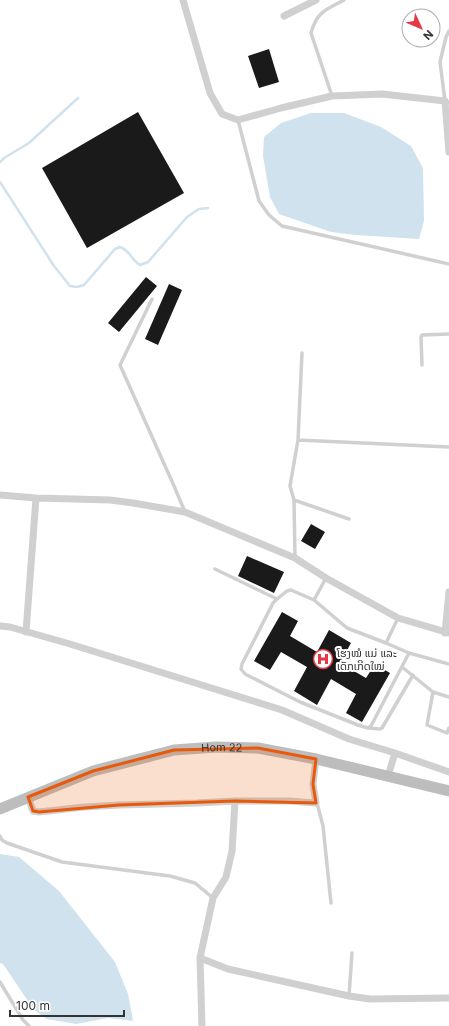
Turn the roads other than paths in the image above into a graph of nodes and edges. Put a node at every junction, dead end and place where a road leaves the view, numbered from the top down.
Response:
1 (183, 0) edge
2 (316, 0) edge
3 (344, 0) edge
4 (284, 16) dead end
5 (449, 31) edge
6 (332, 96) junction
7 (447, 102) edge
8 (238, 120) junction
9 (449, 152) edge
10 (449, 264) edge
11 (152, 299) dead end
12 (449, 334) edge
13 (302, 353) dead end
14 (422, 365) dead end
15 (298, 440) junction
16 (449, 447) edge
17 (0, 495) edge
18 (36, 498) junction
19 (294, 500) junction
20 (185, 512) junction
21 (349, 519) dead end
22 (295, 558) junction
23 (215, 570) dead end
24 (326, 578) junction
25 (449, 592) edge
26 (277, 599) junction
27 (314, 600) junction
28 (398, 618) junction
29 (0, 626) edge
30 (26, 632) junction
31 (447, 633) edge
32 (386, 643) junction
33 (409, 653) junction
34 (449, 664) edge
35 (402, 667) junction
36 (412, 675) junction
37 (432, 692) junction
38 (449, 697) edge
39 (368, 728) junction
40 (449, 728) edge
41 (395, 752) junction
42 (316, 759) junction
43 (449, 772) edge
44 (388, 776) junction
45 (449, 791) edge
46 (28, 797) junction
47 (234, 801) junction
48 (316, 803) junction
49 (0, 809) edge
50 (0, 836) edge
51 (213, 898) junction
52 (331, 902) dead end
53 (352, 953) dead end
54 (200, 958) junction
55 (0, 982) edge
56 (348, 996) junction
57 (449, 998) edge
58 (29, 1026) edge
59 (202, 1026) edge

1 - 8 street
2 - 4 street
3 - 6 lane
5 - 7 lane
6 - 7 street
6 - 8 street
7 - 9 street
8 - 10 lane
11 - 20 lane
12 - 14 lane
13 - 15 lane
15 - 16 lane
15 - 19 lane
17 - 18 street
18 - 20 street
18 - 30 street
19 - 21 lane
19 - 22 lane
20 - 22 street
22 - 24 street
23 - 26 lane
24 - 27 lane
24 - 28 street
25 - 31 street
26 - 27 lane
26 - 39 lane
27 - 32 lane
28 - 31 street
28 - 32 lane
29 - 30 street
30 - 41 street
32 - 33 lane
33 - 34 lane
33 - 35 lane
35 - 36 lane
35 - 39 lane
36 - 37 lane
36 - 39 lane
37 - 38 lane
37 - 40 lane
41 - 43 street
41 - 44 street
42 - 44 street, Hom 22
42 - 46 street, Hom 22
42 - 48 street
44 - 45 street, Hom 22
46 - 47 street
46 - 49 street, Hom 22
47 - 48 street
47 - 51 street
48 - 52 lane
50 - 51 lane
51 - 54 street
53 - 56 lane
54 - 56 street
54 - 59 street
55 - 58 lane
56 - 57 street

